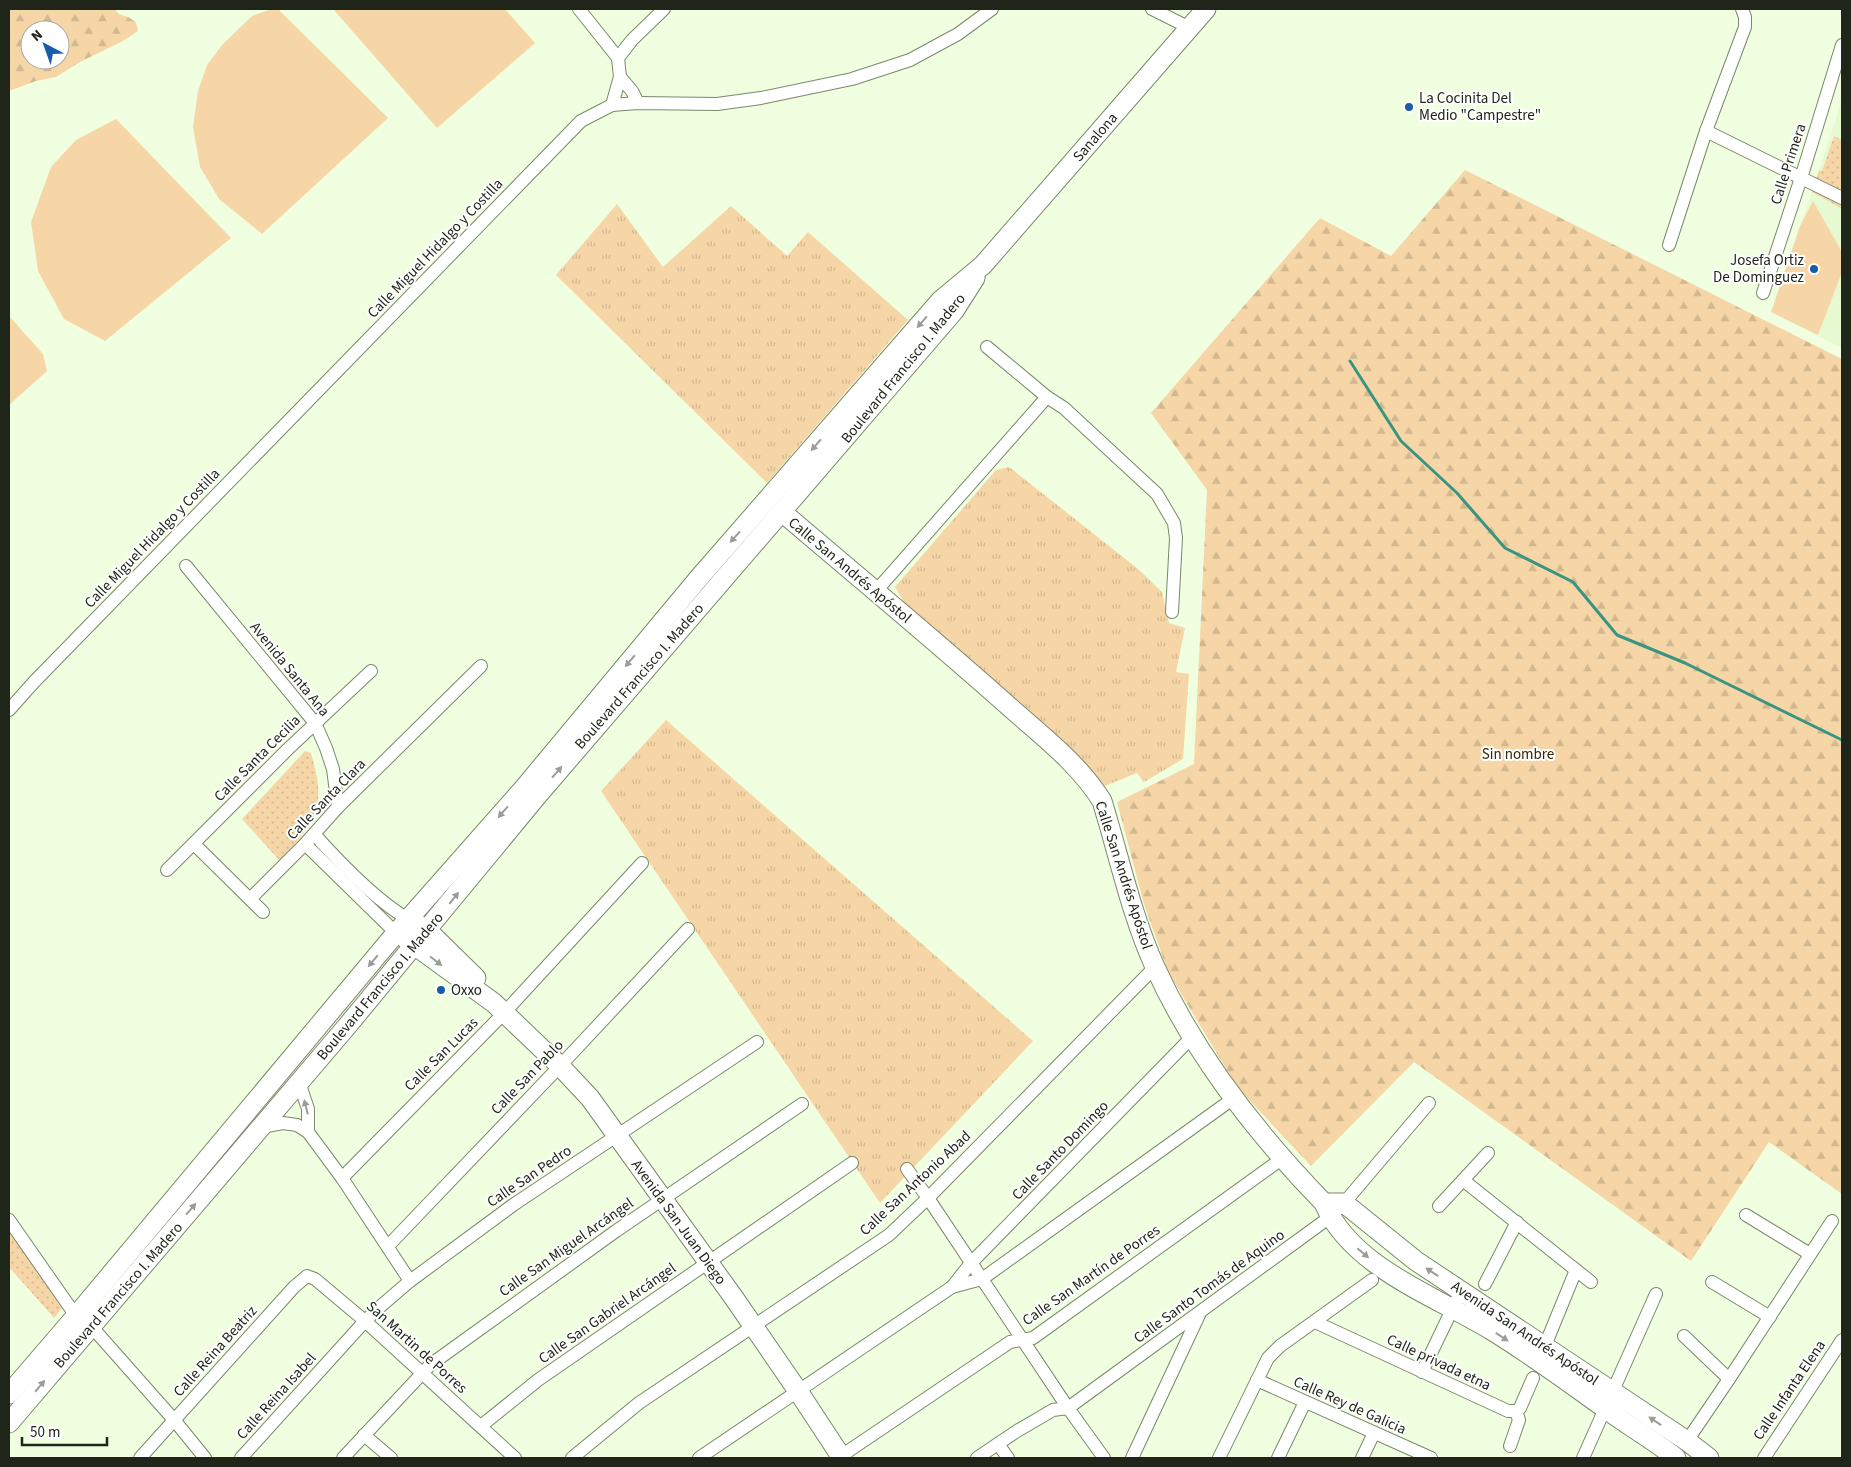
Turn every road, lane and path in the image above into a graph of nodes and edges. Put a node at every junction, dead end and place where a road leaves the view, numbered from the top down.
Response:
1 (579, 9) edge
2 (664, 9) edge
3 (992, 9) edge
4 (1152, 9) edge
5 (1206, 9) edge
6 (1742, 9) edge
7 (1190, 28) junction
8 (1842, 45) edge
9 (618, 58) junction
10 (620, 77) junction
11 (638, 103) junction
12 (612, 105) junction
13 (1706, 131) junction
14 (1801, 178) junction
15 (1842, 198) edge
16 (1669, 245) dead end
17 (983, 265) joint
18 (1763, 293) dead end
19 (987, 346) dead end
20 (875, 391) junction
21 (1047, 397) junction
22 (782, 512) junction
23 (186, 566) dead end
24 (876, 592) junction
25 (1172, 612) dead end
26 (481, 666) dead end
27 (371, 671) dead end
28 (9, 710) edge
29 (315, 723) junction
30 (338, 807) junction
31 (314, 834) junction
32 (194, 844) junction
33 (305, 844) junction
34 (642, 863) dead end
35 (167, 870) dead end
36 (250, 899) junction
37 (263, 912) dead end
38 (402, 926) junction
39 (688, 929) dead end
40 (427, 930) junction
41 (415, 945) junction
42 (1155, 967) junction
43 (499, 1008) junction
44 (1193, 1036) junction
45 (757, 1042) dead end
46 (560, 1066) junction
47 (299, 1082) junction
48 (1234, 1098) junction
49 (1429, 1103) dead end
50 (802, 1104) dead end
51 (261, 1127) junction
52 (308, 1132) junction
53 (617, 1136) junction
54 (1488, 1153) dead end
55 (1281, 1157) junction
56 (852, 1163) dead end
57 (907, 1169) dead end
58 (342, 1178) junction
59 (1463, 1180) junction
60 (663, 1198) junction
61 (928, 1198) junction
62 (1344, 1203) junction
63 (1439, 1206) dead end
64 (1327, 1210) junction
65 (1746, 1215) dead end
66 (9, 1220) edge
67 (1832, 1220) dead end
68 (1517, 1222) junction
69 (388, 1246) junction
70 (1810, 1254) junction
71 (708, 1263) junction
72 (971, 1263) junction
73 (1576, 1270) junction
74 (982, 1279) junction
75 (1372, 1280) dead end
76 (410, 1282) junction
77 (1591, 1282) dead end
78 (1712, 1282) dead end
79 (1485, 1284) dead end
80 (294, 1287) joint
81 (952, 1287) junction
82 (1461, 1291) junction
83 (1656, 1294) dead end
84 (1453, 1308) junction
85 (1200, 1313) junction
86 (1770, 1317) junction
87 (84, 1321) junction
88 (365, 1322) junction
89 (1316, 1322) junction
90 (753, 1326) junction
91 (1684, 1336) dead end
92 (1022, 1340) junction
93 (1842, 1340) edge
94 (335, 1355) joint
95 (1539, 1362) junction
96 (1422, 1372) junction
97 (421, 1373) junction
98 (1729, 1379) junction
99 (1257, 1380) junction
100 (798, 1391) junction
101 (9, 1394) edge
102 (1609, 1400) junction
103 (1305, 1402) junction
104 (1068, 1408) junction
105 (1516, 1411) junction
106 (175, 1421) junction
107 (9, 1423) edge
108 (481, 1426) junction
109 (1374, 1433) junction
110 (364, 1435) junction
111 (1687, 1441) junction
112 (998, 1444) junction
113 (1510, 1446) dead end
114 (1672, 1457) edge
115 (140, 1458) edge
116 (205, 1458) edge
117 (241, 1458) edge
118 (343, 1458) edge
119 (391, 1458) edge
120 (515, 1458) edge
121 (572, 1458) edge
122 (699, 1458) edge
123 (840, 1458) edge
124 (977, 1458) edge
125 (1008, 1458) edge
126 (1104, 1458) edge
127 (1132, 1458) edge
128 (1219, 1458) edge
129 (1278, 1458) edge
130 (1362, 1458) edge
131 (1431, 1458) edge
132 (1583, 1458) edge
133 (1709, 1458) edge
134 (1764, 1458) edge

1 - 9 street
2 - 9 street
3 - 11 street, Calle Miguel Hidalgo y Costilla
4 - 7 street
5 - 7 main road, Sanalona
6 - 13 street
7 - 17 main road, Sanalona
8 - 14 street, Calle Primera
9 - 10 street
10 - 11 street
10 - 12 street
11 - 12 street, Calle Miguel Hidalgo y Costilla
12 - 28 street, Calle Miguel Hidalgo y Costilla
13 - 14 street
13 - 16 street
14 - 15 street
14 - 18 street, Calle Primera
17 - 20 main road, Boulevard Francisco I. Madero
19 - 21 street
20 - 22 main road, Boulevard Francisco I. Madero
20 -> 38 main road, Boulevard Francisco I. Madero
21 - 24 street
21 - 25 street
22 - 24 main road, Calle San Andrés Apóstol
40 -> 22 main road, Boulevard Francisco I. Madero
23 - 29 street, Avenida Santa Ana
24 - 42 main road, Calle San Andrés Apóstol
26 - 30 street, Calle Santa Clara
27 - 29 street, Calle Santa Cecilia
29 - 30 street, Avenida Santa Ana
29 - 32 street, Calle Santa Cecilia
30 - 31 street, Calle Santa Clara
31 - 33 street, Calle Santa Clara
31 - 38 street
32 - 35 street, Calle Santa Cecilia
32 - 36 street
33 - 36 street, Calle Santa Clara
33 - 38 street
34 - 43 street, Calle San Lucas
36 - 37 street
38 - 40 main road, Avenida San Juan Diego
38 - 41 main road, Avenida San Juan Diego
38 -> 87 main road, Boulevard Francisco I. Madero
39 - 46 street, Calle San Pablo
40 - 41 main road, Boulevard Francisco I. Madero
40 - 43 main road, Avenida San Juan Diego
41 -> 43 main road, Avenida San Juan Diego
41 - 47 main road, Boulevard Francisco I. Madero
42 - 44 main road, Calle San Andrés Apóstol
42 - 61 street, Calle San Antonio Abad
43 - 46 main road, Avenida San Juan Diego
43 - 58 street, Calle San Lucas
44 - 48 main road, Calle San Andrés Apóstol
44 - 72 street, Calle Santo Domingo
45 - 53 street, Calle San Pedro
46 - 53 main road, Avenida San Juan Diego
46 - 69 street, Calle San Pablo
47 - 51 main road, Boulevard Francisco I. Madero
52 -> 47 street
48 - 55 main road, Calle San Andrés Apóstol
48 - 74 street, Calle Santo Domingo
49 - 62 street
50 - 60 street, Calle San Miguel Arcángel
51 - 52 street
87 -> 51 main road, Boulevard Francisco I. Madero
52 - 58 street
53 - 60 main road, Avenida San Juan Diego
53 - 76 street, Calle San Pedro
54 - 59 street
55 - 64 main road, Calle San Andrés Apóstol
55 - 92 street, Calle San Martín de Porres
56 - 71 street, Calle San Gabriel Arcángel
57 - 61 street
58 - 69 street
59 - 63 street
59 - 68 street
60 - 71 main road, Avenida San Juan Diego
60 - 97 street, Calle San Miguel Arcángel
61 - 72 street
61 - 90 street, Calle San Antonio Abad
62 - 64 main road
82 -> 62 main road, Avenida San Andrés Apóstol
64 -> 84 main road, Avenida San Andrés Apóstol
64 - 85 street, Calle Santo Tomás de Aquino
65 - 70 street
66 - 87 street
67 - 70 street
68 - 73 street
68 - 79 street
69 - 76 street
70 - 86 street
71 - 90 main road, Avenida San Juan Diego
71 - 108 street, Calle San Gabriel Arcángel
72 - 74 street
72 - 81 street, Calle Santo Domingo
73 - 77 street
73 - 95 street
74 - 81 street, Calle Santo Domingo
74 - 92 street
75 - 89 street
76 - 88 street, Calle San Pedro
78 - 86 street
80 - 88 street, San Martin de Porres
80 - 106 street, Calle Reina Beatriz
81 - 100 street, Calle Santo Domingo
82 - 84 street
82 - 95 main road, Avenida San Andrés Apóstol
83 - 102 street
84 -> 95 main road, Avenida San Andrés Apóstol
84 - 96 street
85 - 104 street, Calle Santo Tomás de Aquino
85 - 127 street
86 - 98 street
87 - 101 main road, Boulevard Francisco I. Madero
87 - 106 street
107 -> 87 main road, Boulevard Francisco I. Madero
88 - 94 street, Calle San Pedro
88 - 97 street, San Martin de Porres
89 - 96 street, Calle privada etna
89 - 99 street
90 - 100 main road, Avenida San Juan Diego
90 - 121 street, Calle San Antonio Abad
91 - 98 street
92 - 104 street
92 - 123 street, Calle San Martín de Porres
93 - 134 street, Calle Infanta Elena
94 - 117 street, Calle Reina Isabel
95 - 102 main road, Avenida San Andrés Apóstol
95 - 105 street
96 - 105 street, Calle privada etna
97 - 108 street, San Martin de Porres
97 - 110 street, Calle San Miguel Arcángel
98 - 111 street
99 - 103 street, Calle Rey de Galicia
99 - 128 street
100 - 122 street, Calle Santo Domingo
100 - 123 main road, Avenida San Juan Diego
111 -> 102 main road, Avenida San Andrés Apóstol
102 - 114 main road, Avenida San Andrés Apóstol
102 - 132 street
103 - 109 street, Calle Rey de Galicia
103 - 129 street
104 - 112 street, Calle Santo Tomás de Aquino
104 - 126 street
105 - 113 street
106 - 115 street, Calle Reina Beatriz
106 - 116 street
108 - 120 street, San Martin de Porres
109 - 130 street
109 - 131 street, Calle Rey de Galicia
110 - 118 street, Calle San Miguel Arcángel
110 - 119 street
111 - 133 main road, Avenida San Andrés Apóstol
112 - 124 street, Calle Santo Tomás de Aquino
112 - 125 street

